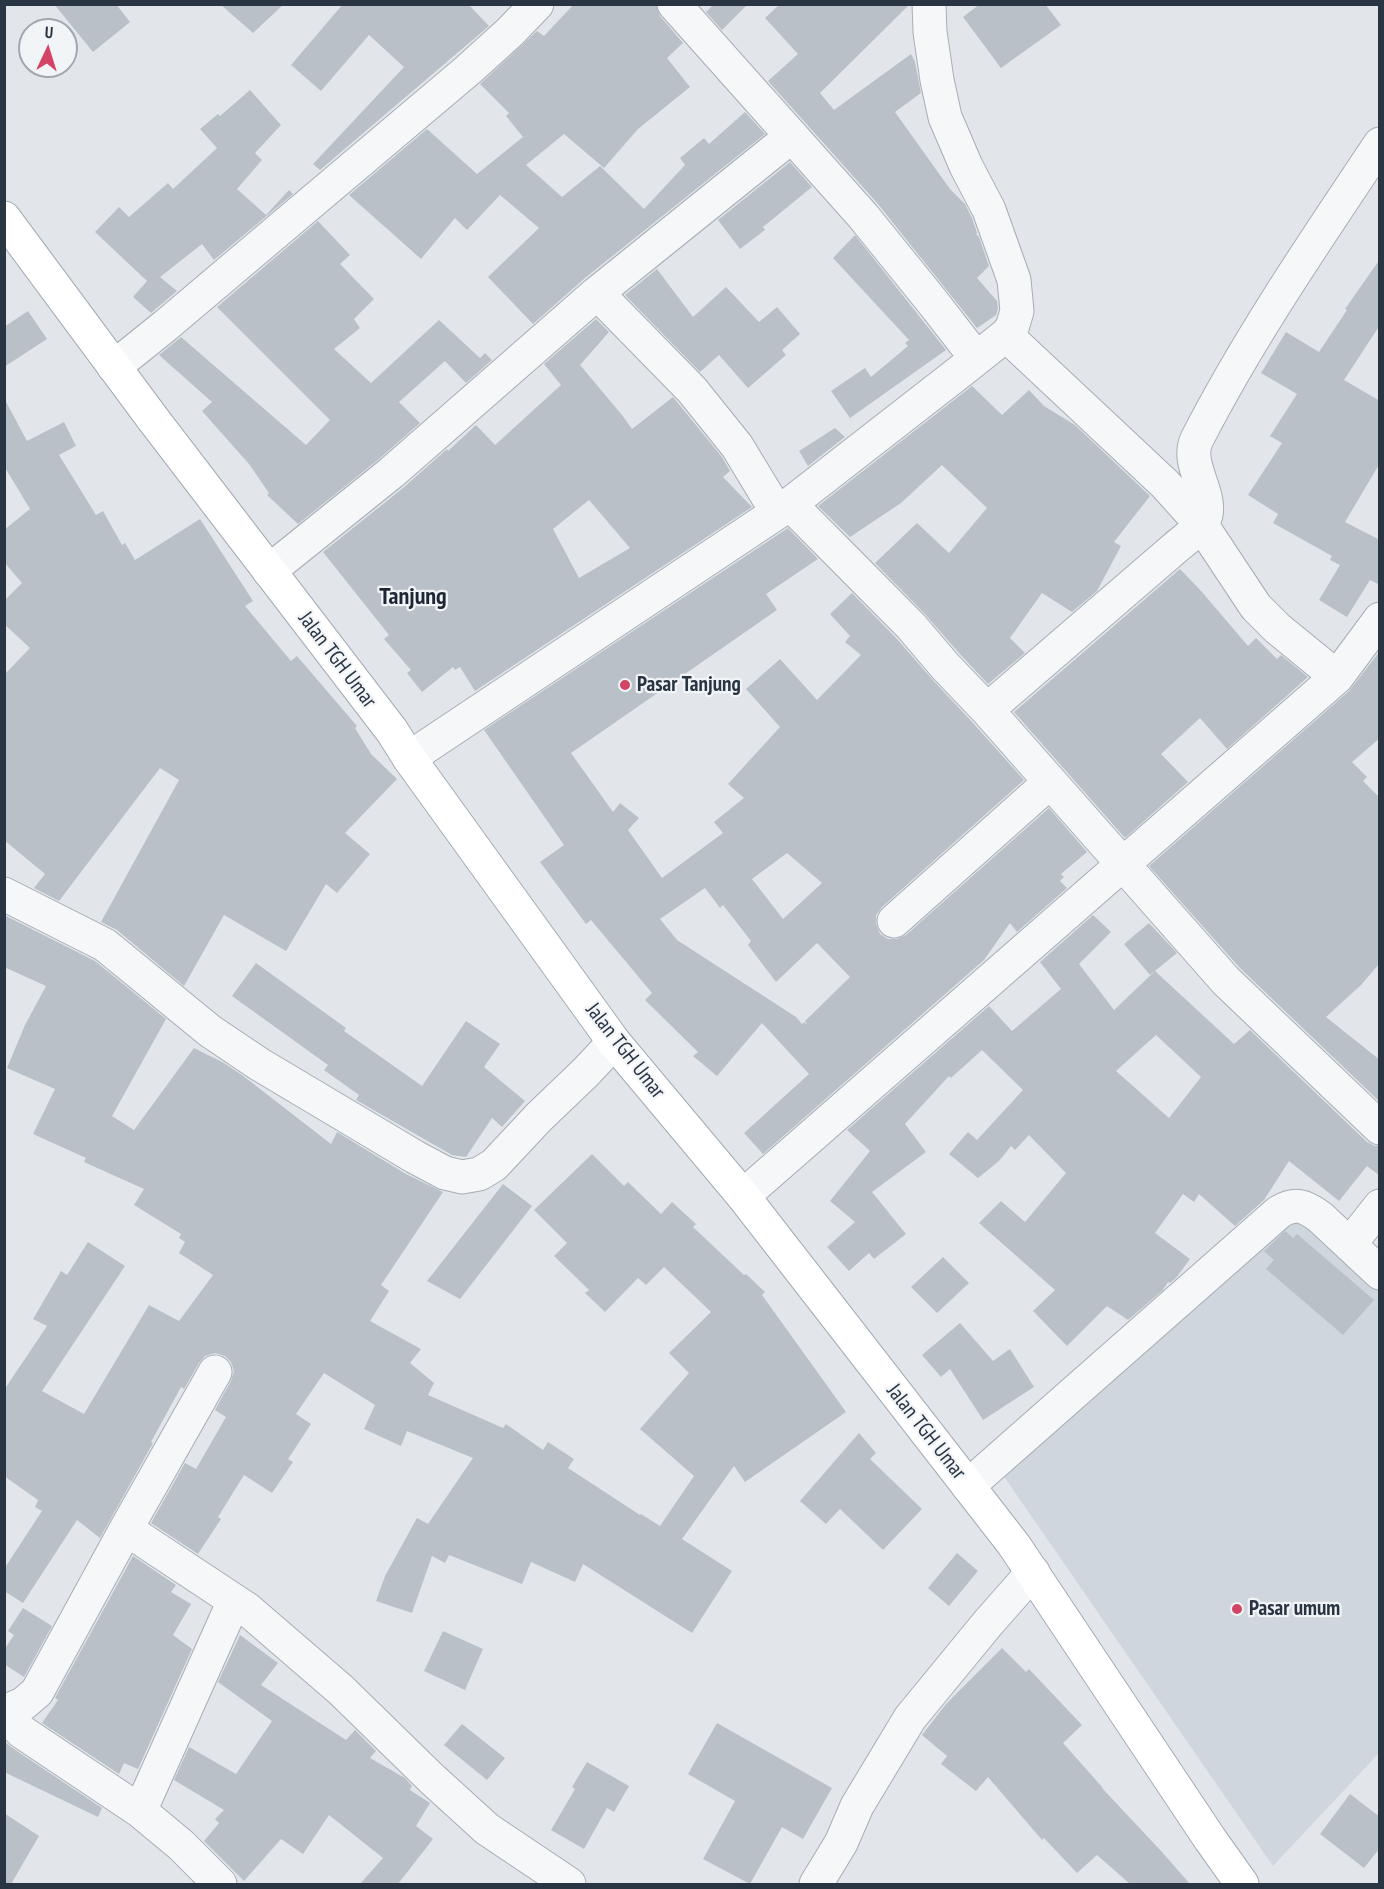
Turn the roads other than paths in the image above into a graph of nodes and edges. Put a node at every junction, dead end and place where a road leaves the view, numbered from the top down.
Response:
1 (537, 4) edge
2 (674, 4) edge
3 (930, 4) edge
4 (792, 136) junction
5 (1380, 144) edge
6 (4, 218) edge
7 (597, 293) junction
8 (1006, 335) junction
9 (976, 358) junction
10 (114, 367) junction
11 (784, 508) junction
12 (1201, 524) junction
13 (269, 571) junction
14 (1364, 642) edge
15 (987, 710) junction
16 (409, 758) junction
17 (1050, 782) junction
18 (1123, 864) junction
19 (4, 894) edge
20 (894, 921) dead end
21 (614, 1041) junction
22 (1380, 1128) edge
23 (743, 1196) junction
24 (1380, 1206) edge
25 (1350, 1244) junction
26 (1380, 1273) edge
27 (215, 1372) dead end
28 (969, 1486) junction
29 (126, 1529) junction
30 (1033, 1572) junction
31 (234, 1601) junction
32 (4, 1713) edge
33 (140, 1811) junction
34 (219, 1884) edge
35 (569, 1884) edge
36 (816, 1884) edge
37 (1242, 1884) edge

1 - 10 street
2 - 4 street
3 - 8 street
4 - 7 street
4 - 9 street
5 - 12 street
6 - 10 main road, Jalan TGH Umar
7 - 11 street
7 - 13 street
8 - 9 street
8 - 12 street
9 - 11 street
10 - 13 main road, Jalan TGH Umar
11 - 15 street
11 - 16 street
12 - 14 street
12 - 15 street
13 - 16 main road, Jalan TGH Umar
14 - 18 street
15 - 17 street
16 - 21 main road, Jalan TGH Umar
17 - 18 street
17 - 20 street
18 - 22 street
18 - 23 street
19 - 21 street
21 - 23 main road, Jalan TGH Umar
23 - 28 main road, Jalan TGH Umar
24 - 25 street
25 - 26 street
25 - 28 street
27 - 29 street
28 - 30 main road, Jalan TGH Umar
29 - 31 street
29 - 32 street
30 - 36 street
30 - 37 main road, Jalan TGH Umar
31 - 33 street
31 - 35 street
32 - 33 street
33 - 34 street

